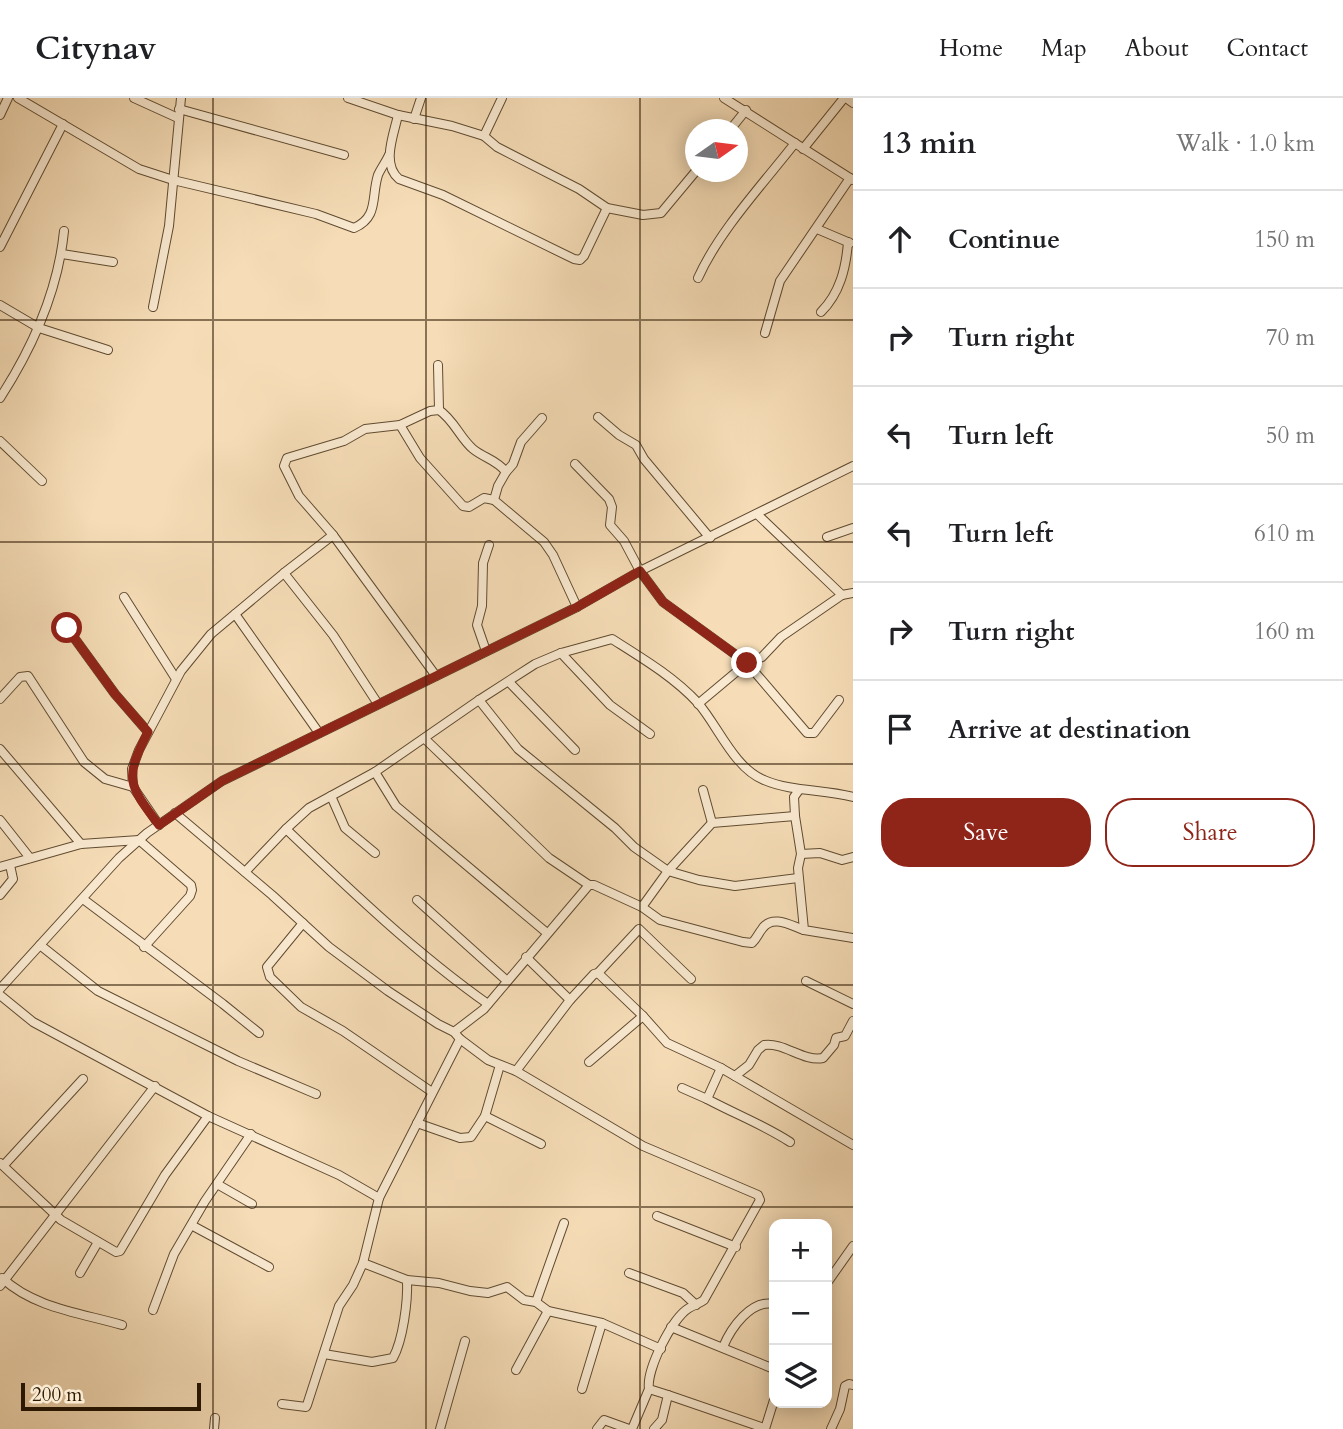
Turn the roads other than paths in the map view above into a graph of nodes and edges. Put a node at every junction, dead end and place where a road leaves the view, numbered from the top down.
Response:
1 (8, 98) edge
2 (18, 98) edge
3 (134, 98) edge
4 (181, 98) edge
5 (348, 98) edge
6 (421, 98) edge
7 (502, 98) edge
8 (724, 98) edge
9 (845, 98) edge
10 (853, 103) edge
11 (746, 110) junction
12 (178, 114) junction
13 (0, 115) edge
14 (398, 115) junction
15 (414, 119) junction
16 (739, 119) edge
17 (63, 124) junction
18 (484, 136) junction
19 (795, 143) junction
20 (803, 149) junction
21 (344, 155) dead end
22 (389, 155) junction
23 (851, 179) edge
24 (173, 180) junction
25 (686, 182) edge
26 (607, 208) junction
27 (817, 229) junction
28 (64, 231) dead end
29 (850, 243) edge
30 (0, 247) edge
31 (62, 254) junction
32 (113, 262) dead end
33 (698, 278) dead end
34 (0, 306) edge
35 (153, 307) dead end
36 (821, 312) dead end
37 (39, 328) junction
38 (765, 333) dead end
39 (108, 350) dead end
40 (438, 365) dead end
41 (0, 398) edge
42 (439, 410) junction
43 (598, 417) dead end
44 (542, 418) dead end
45 (400, 425) junction
46 (0, 441) edge
47 (575, 464) dead end
48 (853, 466) edge
49 (506, 472) junction
50 (43, 481) dead end
51 (494, 499) junction
52 (757, 514) junction
53 (853, 528) edge
54 (333, 535) junction
55 (827, 537) dead end
56 (710, 538) junction
57 (489, 545) dead end
58 (640, 571) junction
59 (284, 573) junction
60 (853, 593) edge
61 (842, 595) junction
62 (124, 597) dead end
63 (577, 607) junction
64 (235, 614) junction
65 (67, 628) dead end
66 (486, 651) junction
67 (561, 653) junction
68 (747, 663) junction
69 (436, 676) junction
70 (176, 679) junction
71 (509, 682) junction
72 (0, 699) edge
73 (479, 700) junction
74 (839, 700) dead end
75 (378, 704) junction
76 (698, 704) junction
77 (148, 732) junction
78 (319, 733) junction
79 (650, 734) dead end
80 (425, 739) junction
81 (0, 749) edge
82 (575, 750) dead end
83 (375, 772) junction
84 (133, 787) junction
85 (703, 790) dead end
86 (799, 790) junction
87 (331, 796) junction
88 (853, 797) edge
89 (175, 813) junction
90 (795, 816) junction
91 (0, 820) edge
92 (712, 823) junction
93 (159, 825) junction
94 (286, 829) junction
95 (139, 840) junction
96 (81, 844) junction
97 (375, 853) dead end
98 (801, 854) junction
99 (853, 857) edge
100 (30, 858) junction
101 (10, 865) junction
102 (0, 867) edge
103 (668, 871) junction
104 (245, 872) junction
105 (798, 878) junction
106 (589, 885) junction
107 (0, 895) edge
108 (83, 899) junction
109 (417, 900) dead end
110 (642, 907) junction
111 (303, 923) junction
112 (804, 930) junction
113 (547, 933) junction
114 (853, 938) edge
115 (40, 945) junction
116 (144, 947) junction
117 (526, 957) junction
118 (597, 973) junction
119 (691, 979) dead end
120 (506, 980) junction
121 (806, 981) dead end
122 (2, 982) edge
123 (0, 995) edge
124 (570, 1000) junction
125 (488, 1004) junction
126 (853, 1004) edge
127 (643, 1016) junction
128 (853, 1021) edge
129 (258, 1033) dead end
130 (457, 1035) junction
131 (845, 1036) junction
132 (853, 1042) edge
133 (589, 1062) dead end
134 (500, 1065) junction
135 (721, 1068) junction
136 (516, 1071) junction
137 (735, 1076) junction
138 (83, 1079) dead end
139 (155, 1086) junction
140 (682, 1088) dead end
141 (432, 1092) junction
142 (316, 1094) dead end
143 (707, 1099) junction
144 (208, 1116) junction
145 (485, 1116) junction
146 (417, 1123) junction
147 (251, 1134) junction
148 (790, 1142) dead end
149 (541, 1144) dead end
150 (853, 1145) edge
151 (2, 1164) edge
152 (217, 1184) junction
153 (379, 1198) junction
154 (252, 1204) dead end
155 (55, 1213) junction
156 (657, 1216) dead end
157 (564, 1223) dead end
158 (192, 1226) junction
159 (98, 1242) junction
160 (853, 1246) edge
161 (736, 1247) junction
162 (363, 1263) junction
163 (269, 1267) dead end
164 (80, 1273) dead end
165 (629, 1273) dead end
166 (407, 1280) junction
167 (1, 1281) edge
168 (828, 1282) edge
169 (536, 1302) junction
170 (769, 1304) edge
171 (696, 1305) junction
172 (153, 1310) dead end
173 (548, 1311) junction
174 (602, 1323) junction
175 (122, 1325) dead end
176 (671, 1326) junction
177 (465, 1341) dead end
178 (723, 1347) junction
179 (661, 1349) junction
180 (324, 1354) junction
181 (769, 1366) edge
182 (516, 1370) dead end
183 (852, 1382) edge
184 (582, 1390) dead end
185 (649, 1390) junction
186 (668, 1395) junction
187 (282, 1405) dead end
188 (772, 1408) edge
189 (215, 1418) dead end
190 (214, 1429) edge
191 (440, 1429) edge
192 (597, 1429) edge
193 (631, 1429) edge
194 (654, 1429) edge
195 (765, 1429) edge
196 (831, 1429) edge

1 - 13 street
2 - 17 street
3 - 12 street
4 - 12 street
5 - 14 street
6 - 15 street
7 - 18 street
8 - 11 street
9 - 10 street
9 - 20 street
11 - 16 street
11 - 19 street
12 - 21 street
12 - 24 street
14 - 15 street
14 - 22 street
15 - 18 street
17 - 24 street
17 - 30 street
18 - 26 street
19 - 20 street
19 - 33 street
20 - 23 street
22 - 24 street
22 - 26 street
23 - 27 street
24 - 35 street
25 - 26 street
27 - 29 street
27 - 38 street
28 - 31 street
29 - 36 street
31 - 32 street
31 - 37 street
34 - 37 street
37 - 39 street
37 - 41 street
40 - 42 street
42 - 45 street
42 - 49 street
43 - 56 street
44 - 49 street
45 - 51 street
45 - 54 street
46 - 50 street
47 - 58 street
48 - 52 street
49 - 51 street
51 - 63 street
52 - 56 street
52 - 61 street
53 - 55 street
54 - 59 street
54 - 69 street
56 - 58 street
57 - 66 street
58 - 63 street
58 - 68 street
59 - 64 street
59 - 75 street
60 - 61 street
61 - 68 street
62 - 70 street
63 - 66 street
64 - 70 street
64 - 78 street
65 - 77 street
66 - 69 street
67 - 71 street
67 - 76 street
67 - 79 street
68 - 74 street
68 - 76 street
69 - 75 street
70 - 77 street
71 - 73 street
71 - 82 street
72 - 84 street
73 - 80 street
73 - 103 street
75 - 78 street
76 - 86 street
77 - 84 street
78 - 89 street
80 - 83 street
80 - 106 street
81 - 96 street
83 - 87 street
83 - 113 street
84 - 93 street
85 - 92 street
86 - 88 street
86 - 90 street
87 - 94 street
87 - 97 street
89 - 93 street
89 - 104 street
90 - 92 street
90 - 98 street
91 - 100 street
92 - 103 street
93 - 95 street
94 - 104 street
94 - 125 street
95 - 96 street
95 - 108 street
95 - 116 street
96 - 100 street
98 - 99 street
98 - 105 street
100 - 101 street
101 - 102 street
101 - 107 street
103 - 105 street
103 - 110 street
104 - 111 street
105 - 112 street
106 - 110 street
106 - 113 street
108 - 115 street
108 - 116 street
109 - 120 street
110 - 112 street
111 - 130 street
111 - 141 street
112 - 114 street
113 - 117 street
115 - 122 street
115 - 142 street
116 - 129 street
117 - 120 street
117 - 124 street
118 - 119 street
118 - 124 street
118 - 127 street
120 - 125 street
121 - 126 street
123 - 139 street
124 - 136 street
125 - 130 street
127 - 133 street
127 - 135 street
128 - 131 street
130 - 134 street
130 - 141 street
131 - 132 street
131 - 137 street
134 - 136 street
134 - 145 street
135 - 137 street
135 - 143 street
136 - 161 street
137 - 150 street
138 - 151 street
139 - 144 street
139 - 155 street
140 - 143 street
141 - 146 street
143 - 148 street
144 - 147 street
144 - 159 street
145 - 146 street
145 - 149 street
146 - 153 street
147 - 152 street
147 - 153 street
151 - 155 street
152 - 154 street
152 - 158 street
153 - 162 street
155 - 159 street
155 - 167 street
156 - 161 street
157 - 169 street
158 - 163 street
158 - 172 street
159 - 164 street
160 - 168 street
161 - 171 street
162 - 166 street
162 - 180 street
165 - 171 street
166 - 169 street
166 - 180 street
167 - 175 street
169 - 173 street
170 - 178 street
171 - 176 street
173 - 174 street
173 - 182 street
174 - 179 street
174 - 184 street
176 - 178 street
176 - 179 street
177 - 191 street
178 - 181 street
179 - 185 street
180 - 187 street
183 - 196 street
185 - 186 street
185 - 193 street
186 - 194 street
186 - 195 street
188 - 195 street
189 - 190 street
192 - 193 street

